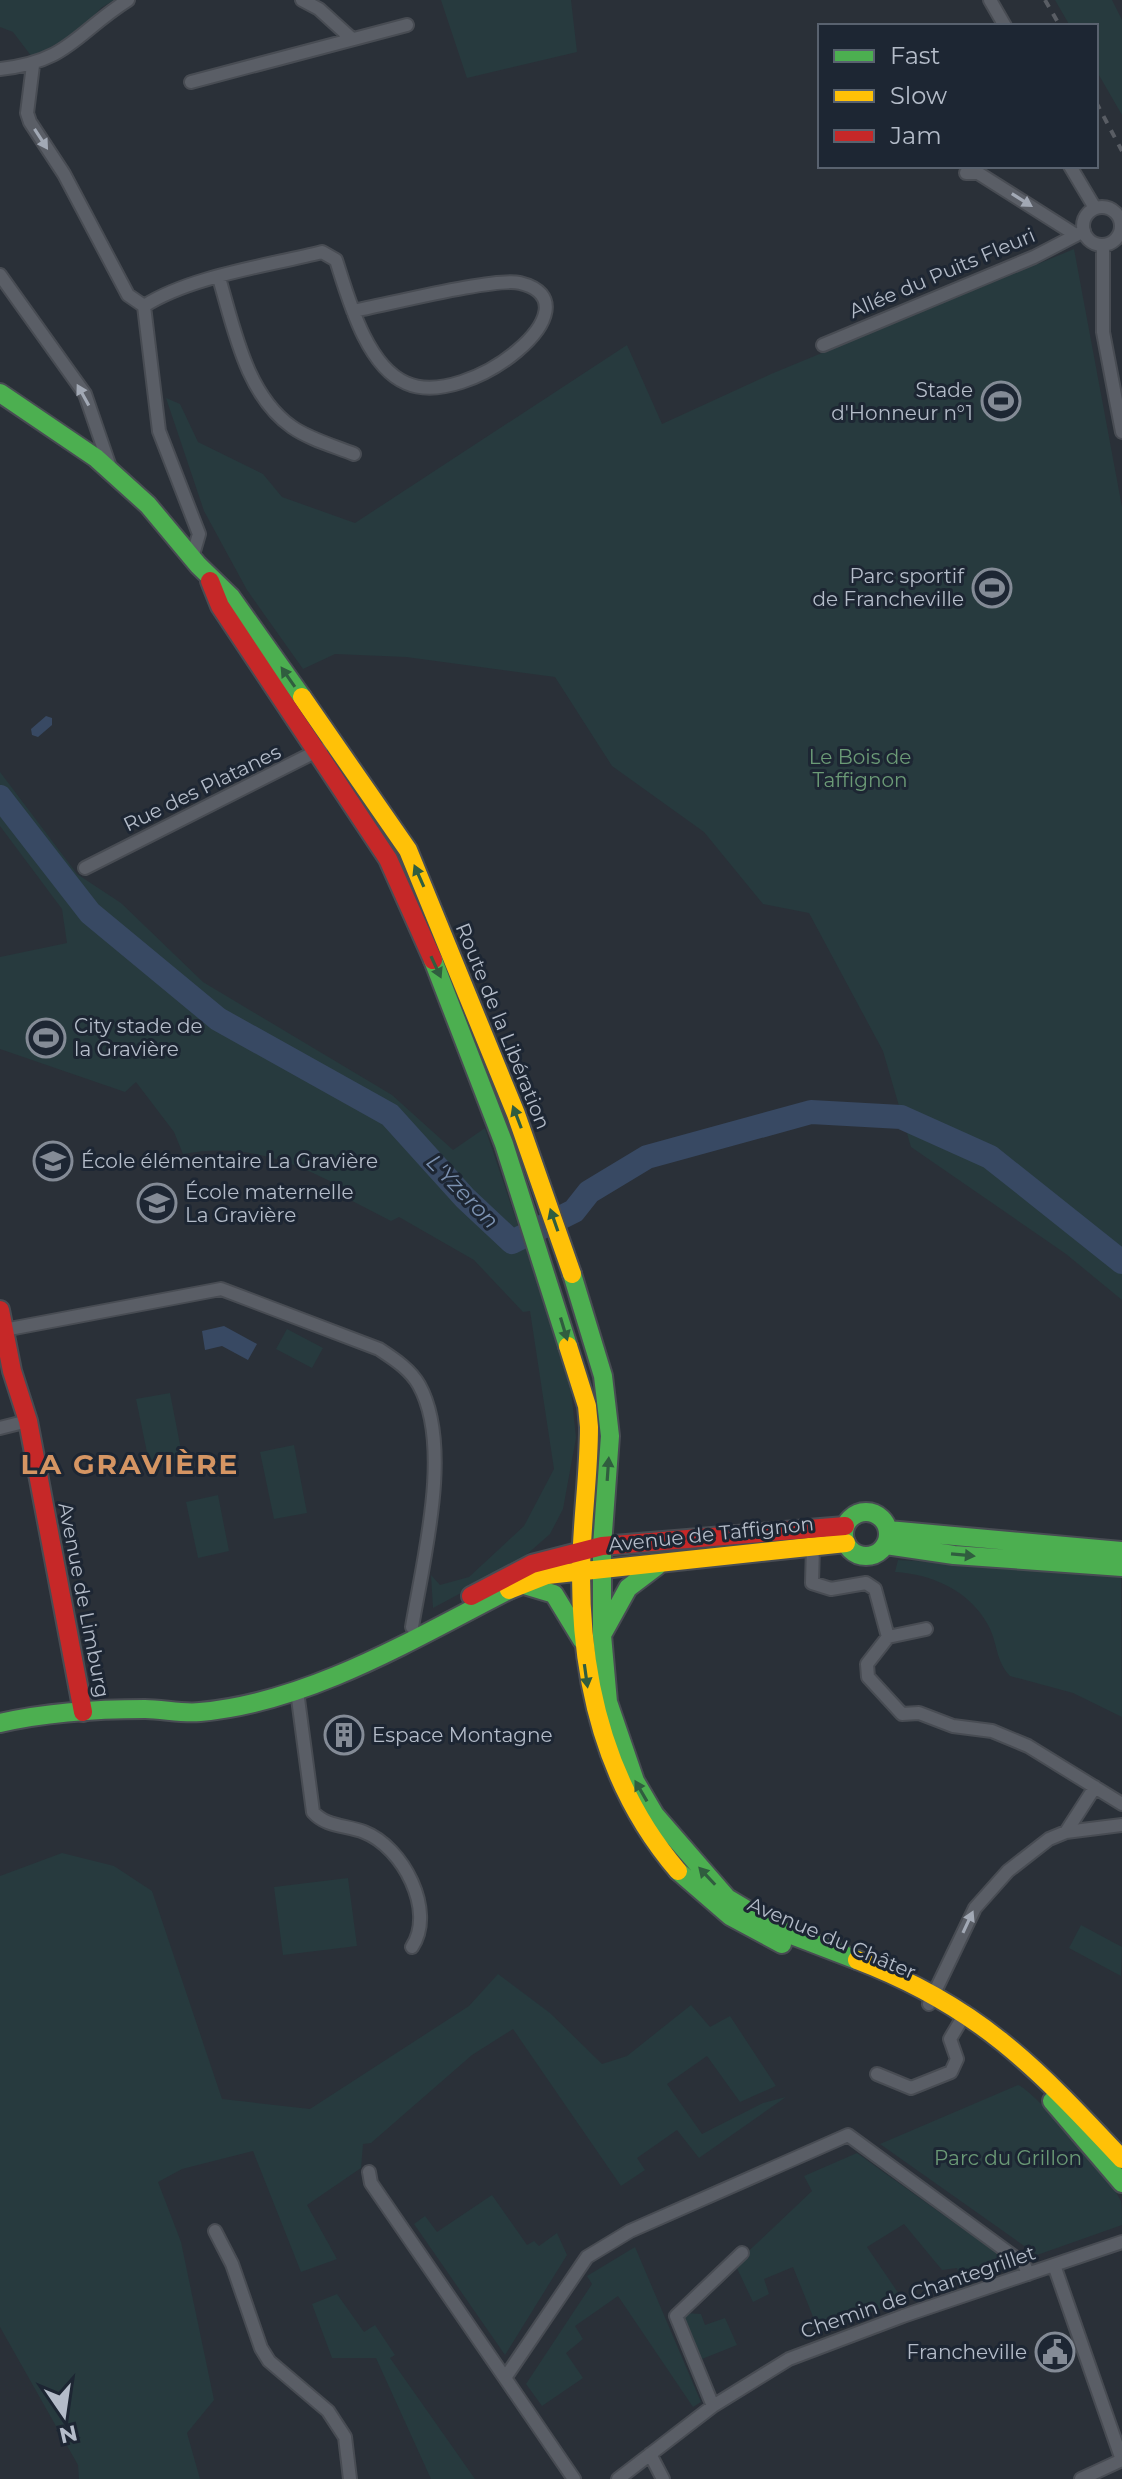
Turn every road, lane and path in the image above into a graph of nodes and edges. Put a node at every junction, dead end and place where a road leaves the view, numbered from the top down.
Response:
1 (128, 0) edge
2 (302, 0) edge
3 (990, 0) edge
4 (1004, 24) edge
5 (407, 25) dead end
6 (352, 39) junction
7 (33, 65) junction
8 (0, 69) edge
9 (191, 82) dead end
10 (1071, 168) edge
11 (966, 173) dead end
12 (1095, 208) junction
13 (1080, 233) junction
14 (1103, 245) junction
15 (0, 275) edge
16 (219, 278) junction
17 (144, 306) junction
18 (353, 311) junction
19 (823, 345) dead end
20 (0, 393) edge
21 (1122, 432) edge
22 (354, 454) dead end
23 (110, 467) junction
24 (192, 558) junction
25 (210, 581) junction
26 (334, 740) junction
27 (317, 752) junction
28 (85, 868) dead end
29 (0, 1310) edge
30 (4, 1330) junction
31 (28, 1421) junction
32 (0, 1428) edge
33 (845, 1535) junction
34 (887, 1537) junction
35 (602, 1546) junction
36 (813, 1546) junction
37 (582, 1551) junction
38 (1122, 1551) edge
39 (663, 1562) junction
40 (1122, 1567) edge
41 (602, 1568) junction
42 (581, 1570) junction
43 (521, 1584) junction
44 (412, 1627) junction
45 (926, 1629) dead end
46 (602, 1635) junction
47 (888, 1637) junction
48 (582, 1640) junction
49 (369, 1657) junction
50 (341, 1660) junction
51 (297, 1691) junction
52 (164, 1709) junction
53 (83, 1712) junction
54 (0, 1723) edge
55 (1095, 1787) junction
56 (1122, 1804) edge
57 (1122, 1825) edge
58 (1066, 1832) junction
59 (723, 1904) junction
60 (412, 1947) dead end
61 (932, 1999) junction
62 (963, 2017) junction
63 (877, 2074) dead end
64 (1120, 2170) edge
65 (369, 2172) dead end
66 (215, 2231) dead end
67 (1122, 2242) edge
68 (742, 2253) dead end
69 (1054, 2265) junction
70 (1028, 2274) junction
71 (505, 2378) junction
72 (713, 2406) junction
73 (650, 2454) junction
74 (1122, 2460) edge
75 (350, 2479) edge
76 (574, 2479) edge
77 (618, 2479) edge
78 (663, 2479) edge
79 (1081, 2479) edge

1 - 7 street
2 - 6 street
3 - 4 street
5 - 6 street
6 - 9 street
7 - 8 street
7 -> 17 street
10 - 12 street
11 -> 13 street
12 - 13 street
12 - 14 street
13 - 14 street
13 - 19 street, Allée du Puits Fleuri
14 - 21 street
23 -> 15 street, Route de la Libération
16 - 17 street
16 - 18 street
16 - 22 street
17 - 24 street
18 - 18 street
20 - 23 main road, Route de la Libération
23 - 24 main road, Route de la Libération
24 - 25 main road, Route de la Libération
26 -> 25 main road, Route de la Libération
25 - 27 main road, Route de la Libération
26 - 27 street, Rue des Platanes
35 -> 26 main road, Route de la Libération
27 - 28 street, Rue des Platanes
27 -> 37 main road, Route de la Libération
29 - 30 main road, Avenue de Limburg
30 - 31 main road, Avenue de Limburg
30 - 44 street
31 - 32 street
31 - 53 main road, Avenue de Limburg
33 - 34 main road, Avenue de Taffignon
33 - 34 main road, Avenue de Taffignon
33 - 35 main road, Avenue de Taffignon
33 - 36 main road, Avenue de Taffignon
34 - 38 main road, Avenue de Taffignon
34 -> 40 main road, Avenue de Taffignon
35 - 37 main road, Avenue de Taffignon
35 - 41 main road, Avenue du Châter
36 - 39 main road, Avenue de Taffignon
36 - 47 street
37 - 42 main road, Avenue du Châter
37 - 44 main road, Avenue de Taffignon
39 - 41 main road, Avenue de Taffignon
39 - 46 main road
41 - 42 main road, Avenue de Taffignon
41 - 46 main road, Avenue du Châter
42 - 43 main road, Avenue de Taffignon
42 - 48 main road, Avenue du Châter
43 - 48 main road
43 - 49 main road, Avenue de Taffignon
44 - 49 main road
44 - 50 main road
45 - 47 street
59 -> 46 main road, Avenue du Châter
47 - 55 street
48 -> 59 main road, Avenue du Châter
49 - 51 main road
50 - 51 main road
50 - 52 main road
51 - 52 main road
51 - 60 street
52 - 53 main road
53 - 54 main road
55 - 56 street
55 - 58 street
57 - 58 street
61 -> 58 street
59 - 61 main road, Avenue du Châter
61 - 62 main road, Avenue du Châter
62 - 63 street
62 - 64 main road, Avenue du Châter
65 - 71 street
66 - 75 street
67 - 69 street, Chemin de Chantegrillet
68 - 72 street
69 - 70 street, Chemin de Chantegrillet
69 - 74 street
70 - 71 street
70 - 72 street, Chemin de Chantegrillet
71 - 76 street
72 - 73 street, Chemin de Chantegrillet
73 - 77 street, Chemin de Chantegrillet
73 - 78 street
74 - 79 street

